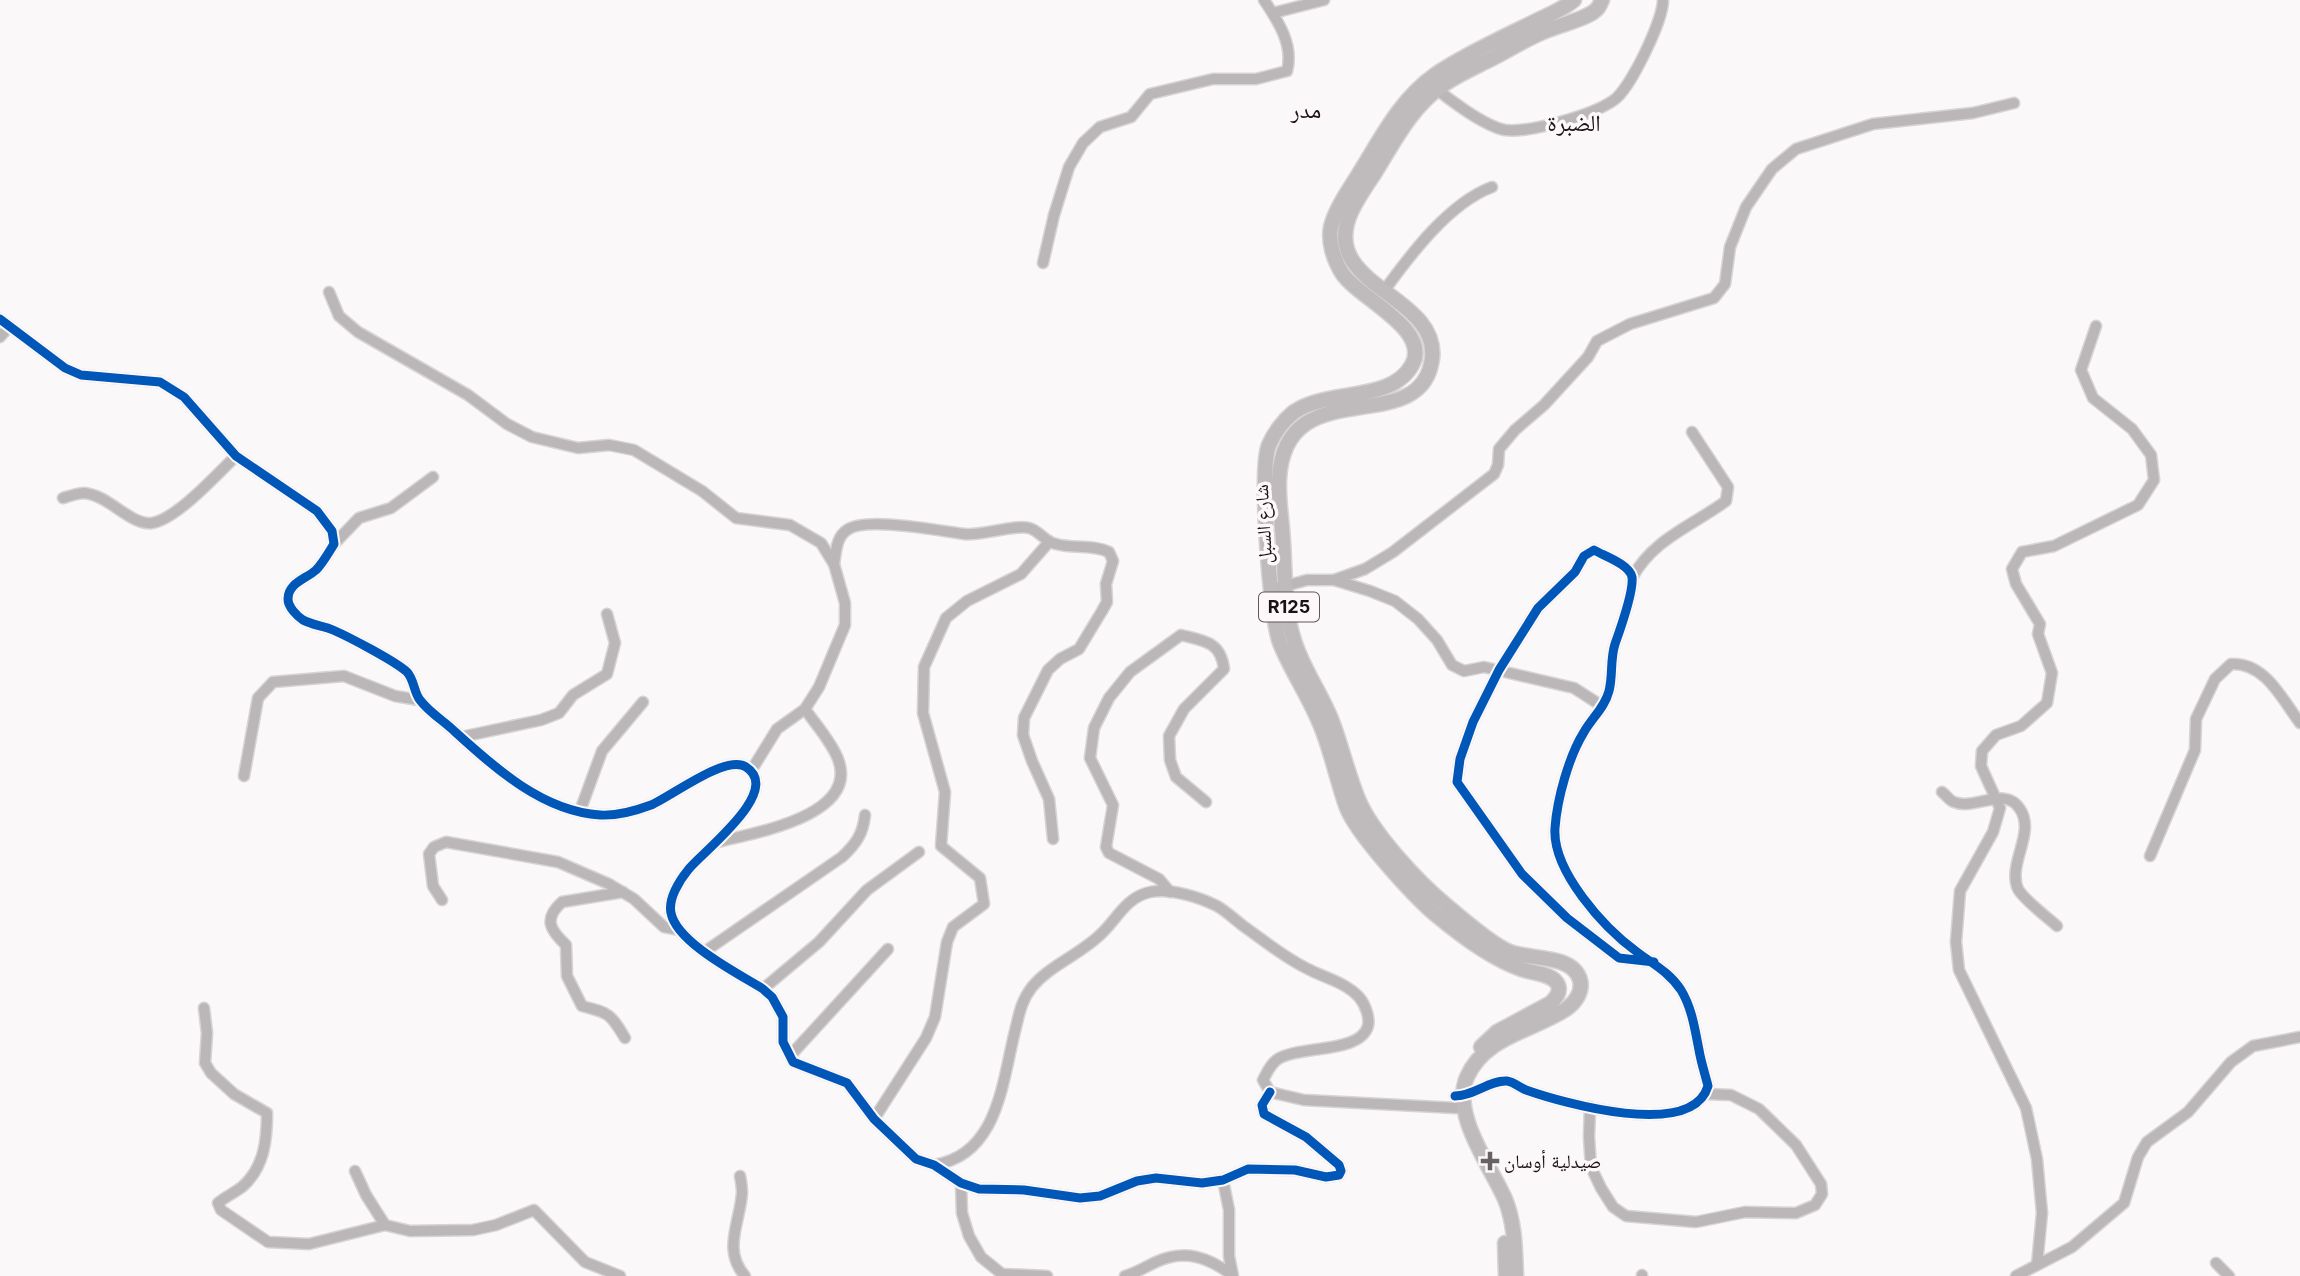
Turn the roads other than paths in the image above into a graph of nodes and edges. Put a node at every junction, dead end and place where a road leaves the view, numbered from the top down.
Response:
1 (1264, 0) edge
2 (1324, 0) edge
3 (1574, 0) edge
4 (1602, 0) edge
5 (1663, 0) edge
6 (1273, 13) junction
7 (1432, 86) junction
8 (2014, 103) dead end
9 (1492, 187) dead end
10 (1043, 263) dead end
11 (1384, 291) junction
12 (329, 292) dead end
13 (0, 319) edge
14 (10, 326) junction
15 (2096, 326) dead end
16 (0, 337) edge
17 (1692, 432) dead end
18 (236, 456) junction
19 (433, 477) dead end
20 (63, 498) dead end
21 (1049, 542) junction
22 (334, 544) junction
23 (834, 565) junction
24 (1632, 578) junction
25 (1334, 580) junction
26 (1286, 586) junction
27 (1271, 590) junction
28 (607, 614) dead end
29 (1499, 670) junction
30 (419, 700) junction
31 (643, 702) dead end
32 (1602, 706) junction
33 (805, 709) junction
34 (2300, 723) edge
35 (461, 737) junction
36 (751, 771) junction
37 (244, 776) dead end
38 (1942, 792) dead end
39 (1996, 799) junction
40 (1206, 802) dead end
41 (580, 811) junction
42 (865, 815) dead end
43 (1052, 839) dead end
44 (715, 843) junction
45 (919, 852) dead end
46 (2150, 856) dead end
47 (623, 892) junction
48 (1170, 892) junction
49 (442, 900) dead end
50 (2057, 926) dead end
51 (680, 930) junction
52 (888, 949) dead end
53 (704, 952) junction
54 (1654, 962) junction
55 (763, 989) junction
56 (204, 1009) dead end
57 (2300, 1037) edge
58 (625, 1038) dead end
59 (790, 1056) junction
60 (1270, 1092) junction
61 (1706, 1094) junction
62 (1458, 1100) junction
63 (1590, 1107) junction
64 (874, 1119) junction
65 (934, 1166) junction
66 (355, 1171) dead end
67 (740, 1176) dead end
68 (1223, 1180) junction
69 (961, 1183) junction
70 (385, 1225) junction
71 (2216, 1263) dead end
72 (2037, 1265) junction
73 (1232, 1275) edge
74 (620, 1276) edge
75 (746, 1276) edge
76 (1047, 1276) edge
77 (1125, 1276) edge
78 (1506, 1276) edge
79 (1516, 1276) edge
80 (2016, 1276) edge
81 (2229, 1276) edge

1 - 6 street
2 - 6 street
3 - 7 main road, شارع السبل / R125
4 - 7 main road, شارع السبل / R125
5 - 7 street
6 - 10 street
7 - 11 main road, شارع السبل / R125
7 - 27 main road, شارع السبل / R125
8 - 25 street
9 - 11 street
11 - 26 main road, شارع السبل / R125
12 - 23 street
13 - 14 street
14 - 16 street
14 - 18 street
15 - 39 street
17 - 24 street
18 - 20 street
18 - 22 street
19 - 22 street
21 - 23 street
21 - 43 street
21 - 64 street
22 - 30 street
23 - 33 street
24 - 29 street
24 - 32 street
25 - 26 street
25 - 29 street
26 - 27 street
26 - 62 main road, شارع السبل / R125
27 - 62 main road, شارع السبل / R125
28 - 35 street
29 - 32 street
29 - 54 street
30 - 35 street
30 - 37 street
31 - 41 street
32 - 54 street
33 - 36 street
33 - 44 street
34 - 46 street
35 - 41 street
36 - 41 street
36 - 44 street
38 - 39 street
39 - 50 street
39 - 72 street
40 - 48 street
42 - 53 street
44 - 51 street
45 - 55 street
47 - 49 street
47 - 51 street
47 - 58 street
48 - 60 street
48 - 65 street
51 - 53 street
52 - 59 street
53 - 55 street
54 - 61 street
55 - 59 street
56 - 70 street
57 - 72 street
59 - 64 street
60 - 62 street
60 - 68 street
61 - 63 street
61 - 63 street
62 - 63 street
62 - 78 main road
62 - 79 main road
64 - 65 street
65 - 69 street
66 - 70 street
67 - 75 street
68 - 69 street
68 - 73 street
69 - 76 street
70 - 74 street
71 - 81 street
72 - 80 street
73 - 77 street

